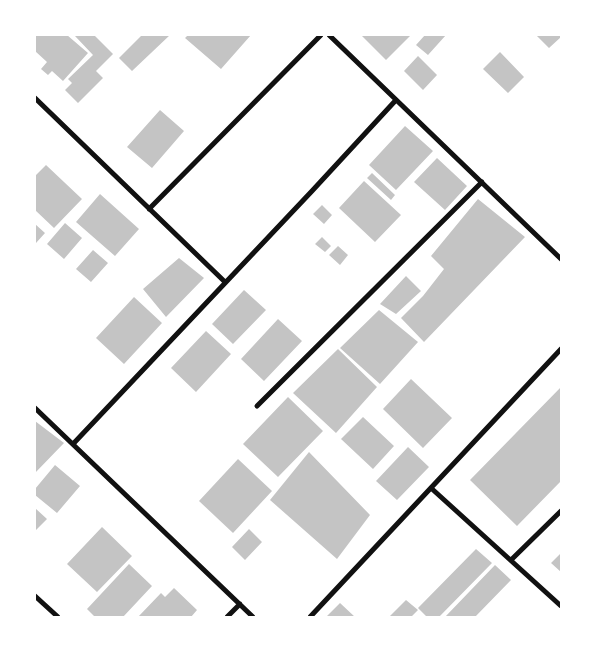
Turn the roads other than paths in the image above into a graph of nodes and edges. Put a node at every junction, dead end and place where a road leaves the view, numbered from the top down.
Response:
1 (321, 35) edge
2 (329, 35) edge
3 (35, 98) edge
4 (396, 100) junction
5 (482, 182) junction
6 (149, 209) junction
7 (561, 259) edge
8 (226, 282) junction
9 (561, 349) edge
10 (257, 406) dead end
11 (35, 408) edge
12 (72, 444) junction
13 (431, 488) junction
14 (561, 511) edge
15 (511, 560) junction
16 (35, 596) edge
17 (240, 604) junction
18 (561, 606) edge
19 (58, 617) edge
20 (227, 617) edge
21 (253, 617) edge
22 (310, 617) edge

1 - 6 street
2 - 4 street
3 - 6 street
4 - 5 street
4 - 8 street
5 - 7 street
5 - 10 street
6 - 8 street
8 - 12 street
9 - 13 street
11 - 12 street
12 - 17 street
13 - 15 street
13 - 22 street
14 - 15 street
15 - 18 street
16 - 19 street
17 - 20 street
17 - 21 street

